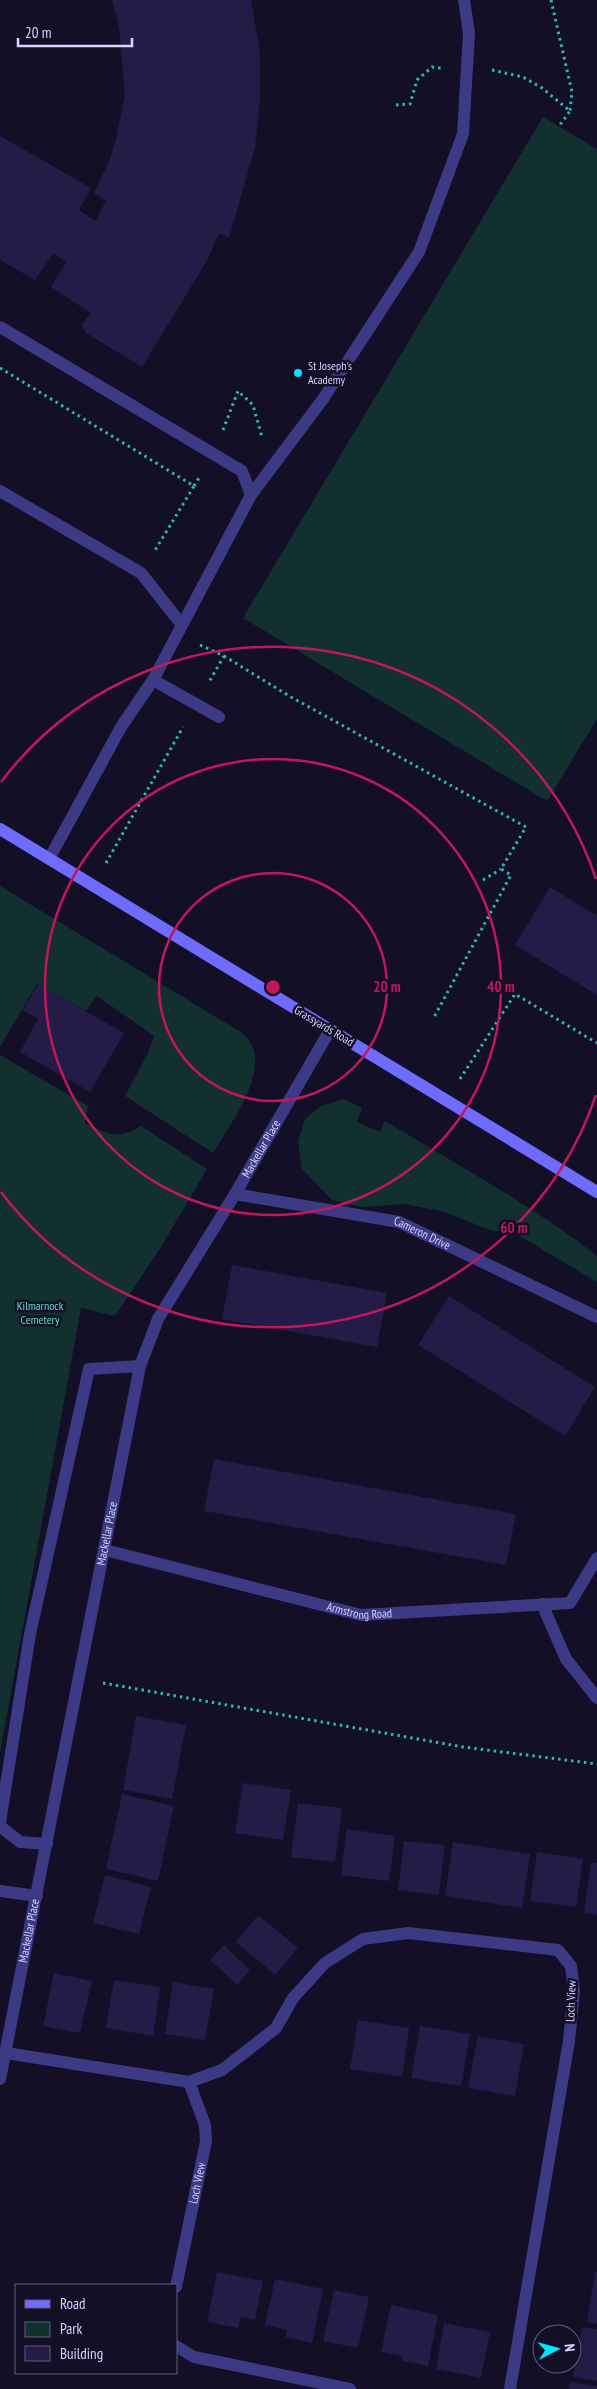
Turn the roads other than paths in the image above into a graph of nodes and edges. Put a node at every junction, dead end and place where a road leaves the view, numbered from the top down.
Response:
1 (464, 0) edge
2 (0, 327) edge
3 (0, 491) edge
4 (251, 495) junction
5 (179, 629) junction
6 (154, 680) junction
7 (219, 717) dead end
8 (0, 829) edge
9 (49, 859) junction
10 (330, 1030) junction
11 (597, 1192) edge
12 (235, 1194) junction
13 (597, 1317) edge
14 (140, 1366) junction
15 (105, 1550) junction
16 (597, 1558) edge
17 (542, 1604) junction
18 (597, 1698) edge
19 (0, 1822) edge
20 (0, 1826) edge
21 (47, 1844) junction
22 (0, 1891) edge
23 (37, 1896) junction
24 (6, 2053) junction
25 (1, 2075) edge
26 (189, 2082) junction
27 (176, 2284) edge
28 (178, 2347) edge
29 (350, 2389) edge
30 (510, 2389) edge

1 - 4 street
2 - 4 street
3 - 5 street
4 - 5 street
5 - 6 street
6 - 7 street
6 - 9 street
8 - 9 main road, Grassyards Road
9 - 10 main road, Grassyards Road
10 - 11 main road, Grassyards Road
10 - 12 street, Mackellar Place
12 - 13 street, Cameron Drive
12 - 14 street, Mackellar Place
14 - 15 street, Mackellar Place
14 - 19 street
15 - 17 street, Armstrong Road
15 - 21 street, Mackellar Place
16 - 17 street, Armstrong Road
17 - 18 street
20 - 21 street
21 - 23 street, Mackellar Place
22 - 23 street
23 - 24 street, Mackellar Place
24 - 25 street, Mackellar Place
24 - 26 street, Loch View
26 - 27 street, Loch View
26 - 30 street, Loch View
28 - 29 street

